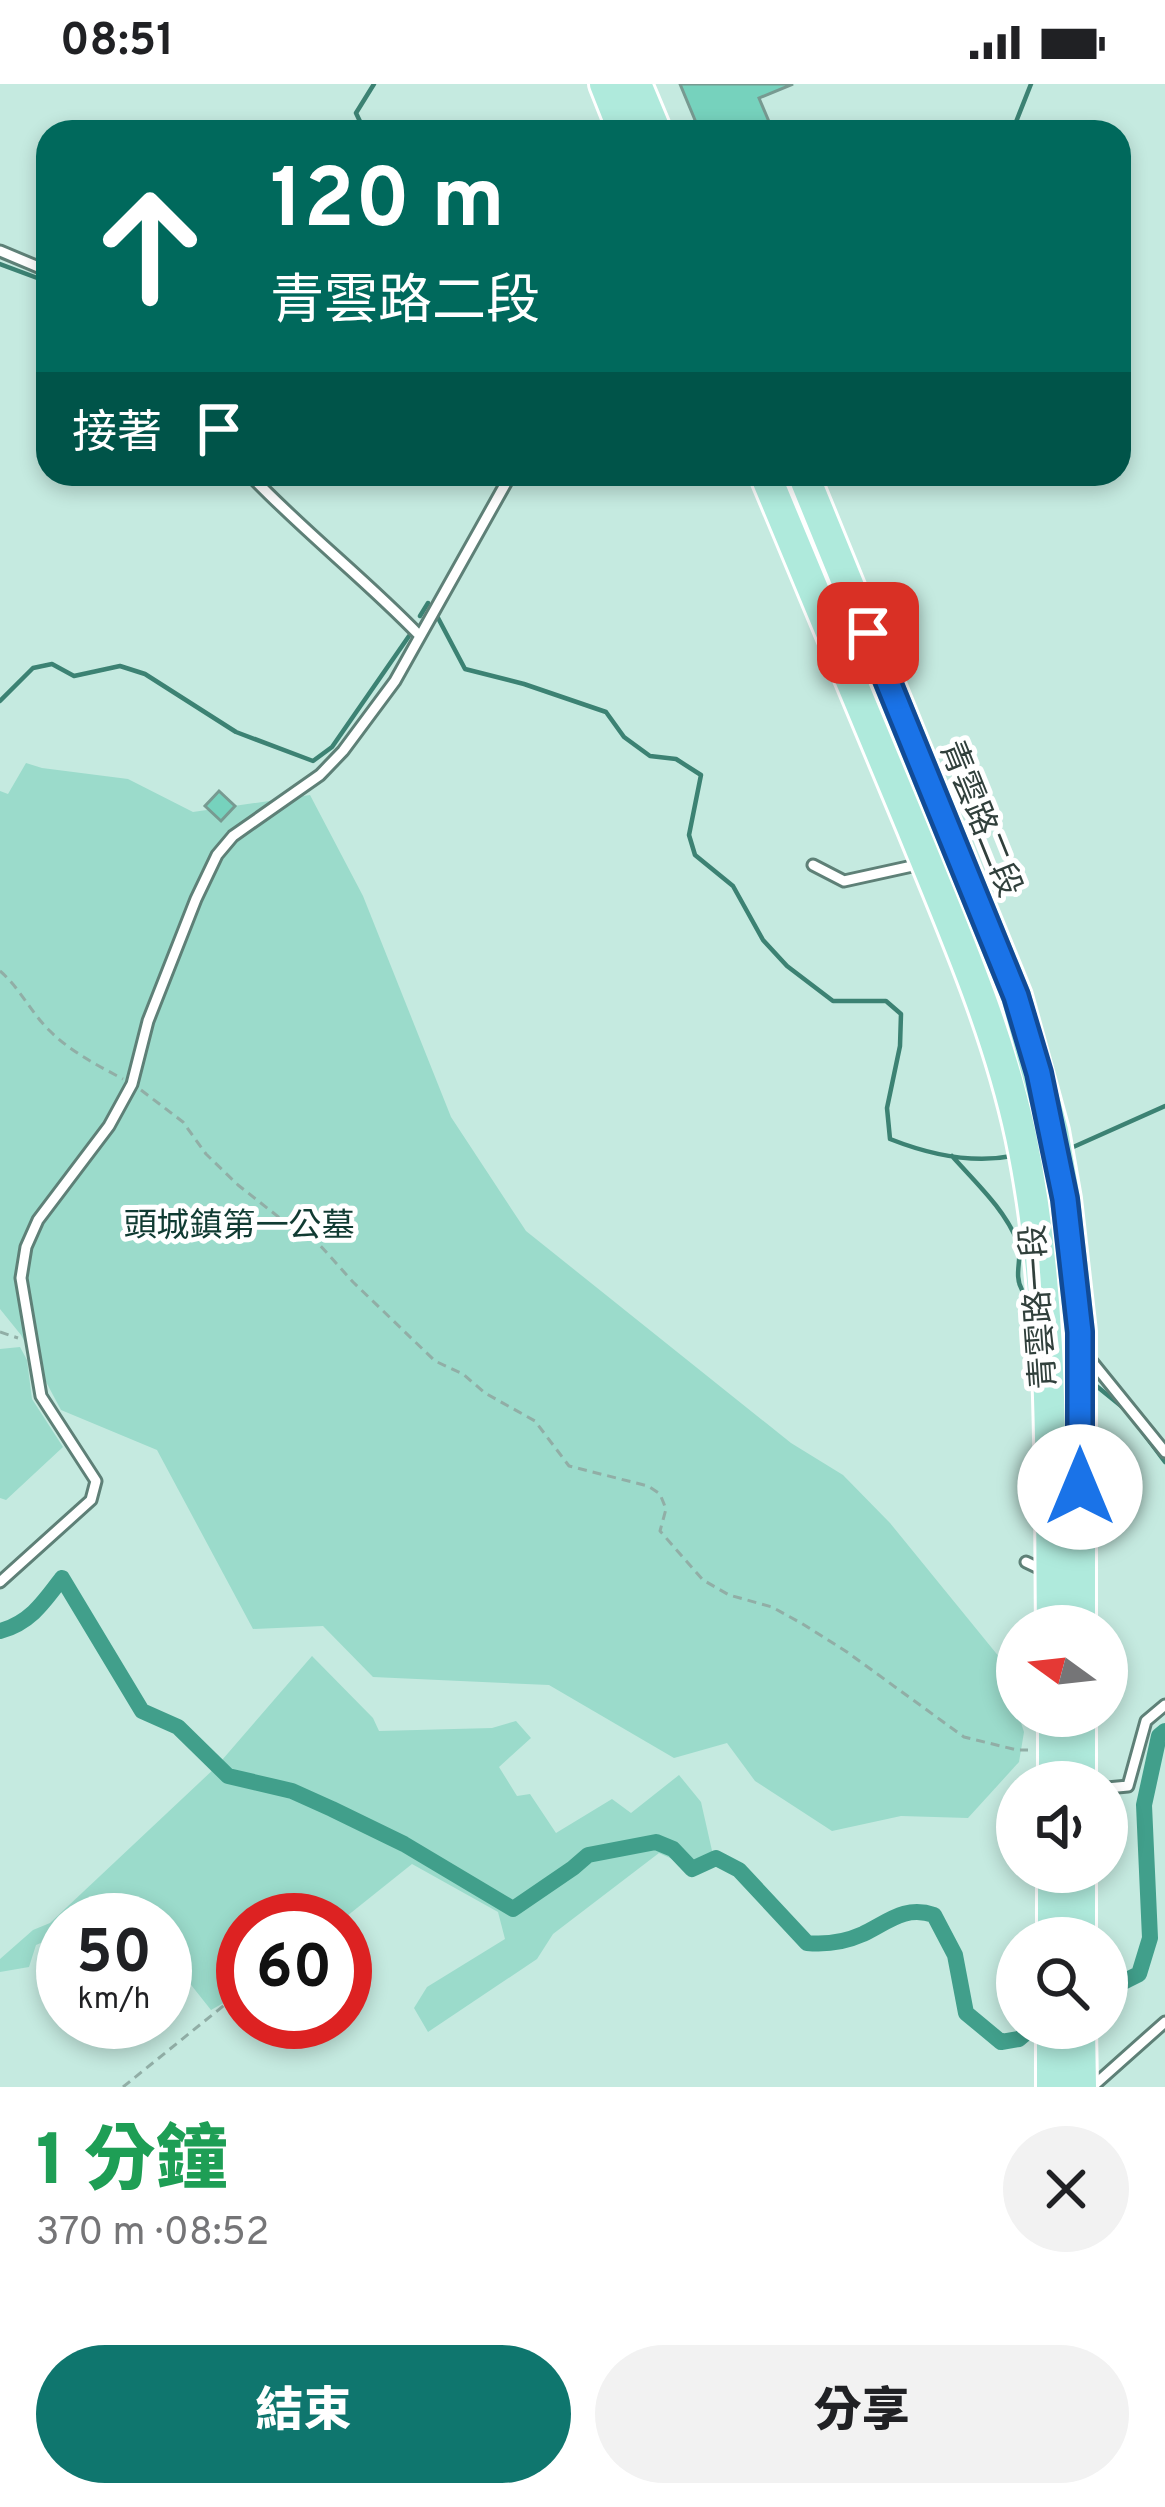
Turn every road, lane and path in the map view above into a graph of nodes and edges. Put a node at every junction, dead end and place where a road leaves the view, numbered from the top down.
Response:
1 (605, 84) edge
2 (636, 84) edge
3 (619, 120) edge
4 (651, 120) edge
5 (0, 251) edge
6 (36, 266) edge
7 (260, 486) edge
8 (504, 486) edge
9 (770, 486) edge
10 (807, 486) edge
11 (419, 635) junction
12 (949, 832) junction
13 (926, 863) junction
14 (813, 865) dead end
15 (0, 971) edge
16 (132, 1084) junction
17 (1065, 1199) joint
18 (1033, 1202) joint
19 (0, 1332) edge
20 (31, 1342) junction
21 (1080, 1347) junction
22 (1165, 1452) edge
23 (0, 1582) edge
24 (1047, 1605) edge
25 (1080, 1605) edge
26 (1165, 1705) edge
27 (1054, 1737) edge
28 (1054, 1748) junction
29 (1054, 1761) edge
30 (1128, 1786) edge
31 (216, 2014) edge
32 (1165, 2022) edge
33 (1052, 2049) edge
34 (1080, 2049) edge
35 (123, 2087) edge
36 (1052, 2087) edge
37 (1081, 2087) edge
38 (1092, 2087) edge

1 - 3 main road
2 - 4 main road
5 - 6 lane
7 - 11 lane
8 - 11 lane
9 - 13 main road, 青雲路二段
10 - 12 main road, 青雲路二段
11 - 16 lane
12 - 13 lane
12 - 17 main road, 青雲路二段
13 - 14 lane
13 - 18 main road, 青雲路二段
15 - 16 path
16 - 20 lane
16 - 28 path
17 - 21 main road, 青雲路一段
18 - 24 main road, 青雲路一段
19 - 20 path
20 - 23 lane
21 - 22 lane
21 - 25 main road, 青雲路一段
26 - 30 lane
27 - 28 main road
28 - 29 main road
31 - 35 path
32 - 38 lane
33 - 36 main road
34 - 37 main road

